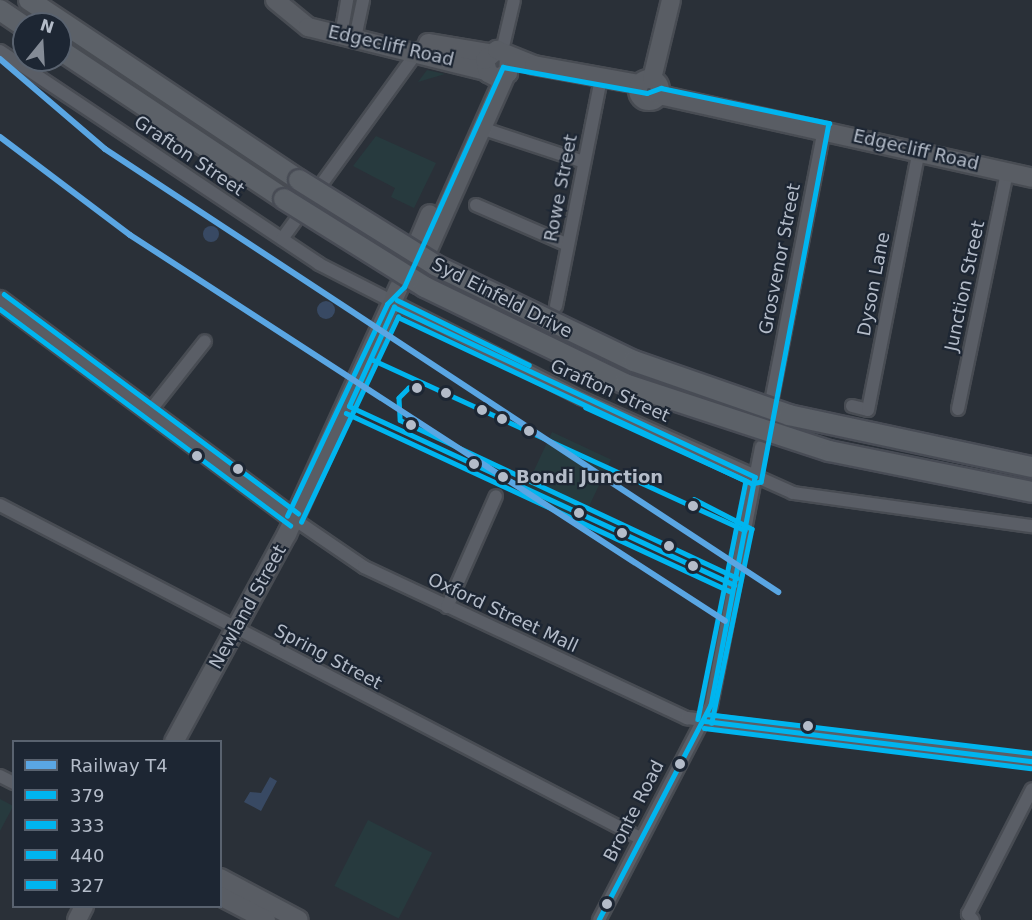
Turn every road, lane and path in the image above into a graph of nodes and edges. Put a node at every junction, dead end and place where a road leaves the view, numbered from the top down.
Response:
1 (29, 0) edge
2 (275, 0) edge
3 (347, 0) edge
4 (363, 0) edge
5 (514, 0) edge
6 (671, 0) edge
7 (349, 32) junction
8 (421, 47) junction
9 (0, 51) edge
10 (72, 58) edge
11 (498, 65) junction
12 (600, 83) junction
13 (648, 88) junction
14 (481, 128) junction
15 (824, 129) junction
16 (919, 149) junction
17 (584, 162) junction
18 (1007, 172) junction
19 (1032, 178) edge
20 (323, 182) dead end
21 (476, 205) dead end
22 (295, 221) dead end
23 (282, 239) junction
24 (568, 245) junction
25 (404, 290) tunnel mouth
26 (0, 300) edge
27 (556, 306) dead end
28 (394, 307) junction
29 (205, 341) dead end
30 (772, 397) dead end
31 (852, 406) dead end
32 (958, 409) dead end
33 (150, 412) junction
34 (761, 447) dead end
35 (1032, 467) edge
36 (755, 477) junction
37 (1032, 492) edge
38 (496, 495) dead end
39 (0, 505) edge
40 (294, 519) junction
41 (1032, 526) edge
42 (447, 608) junction
43 (237, 629) junction
44 (705, 721) junction
45 (175, 740) edge
46 (1032, 761) edge
47 (1032, 789) edge
48 (640, 838) junction
49 (222, 879) edge
50 (222, 897) edge
51 (971, 917) edge
52 (266, 920) edge
53 (299, 920) edge
54 (599, 920) edge

1 - 35 main road, Syd Einfeld Drive, bridge
2 - 7 street, Edgecliff Road
3 - 7 street
4 - 7 street
5 - 11 street
6 - 13 street
7 - 8 street, Edgecliff Road
8 - 11 street, Edgecliff Road
8 - 20 street
9 - 23 street, Grafton Street
10 - 37 main road, Syd Einfeld Drive, bridge
11 - 12 street, Edgecliff Road
11 - 14 street
11 - 14 street
12 - 13 street, Edgecliff Road
12 - 17 street, Rowe Street
13 - 15 street, Edgecliff Road
14 - 17 street
15 - 16 street, Edgecliff Road
15 - 30 street, Grosvenor Street
16 - 18 street, Edgecliff Road
16 - 31 street, Dyson Lane
17 - 24 street, Rowe Street
18 - 19 street, Edgecliff Road
18 - 32 street, Junction Street
21 - 24 street
22 - 23 street
23 - 28 street, Grafton Street
24 - 27 street, Rowe Street
25 - 28 street, Newland Street
26 - 33 street
28 - 36 street, Grafton Street
28 - 40 street, Newland Street
29 - 33 street
33 - 40 street
34 - 36 street
36 - 41 street, Grafton Street
36 - 44 street
38 - 42 street
39 - 43 street, Spring Street
40 - 42 street, Oxford Street Mall
40 - 43 street, Newland Street
42 - 44 street, Oxford Street Mall
43 - 45 street, Newland Street
43 - 48 street, Spring Street
44 - 46 street, Oxford Street Mall
44 - 48 street, Bronte Road
47 - 51 street
48 - 54 street, Bronte Road
49 - 53 street
50 - 52 street

